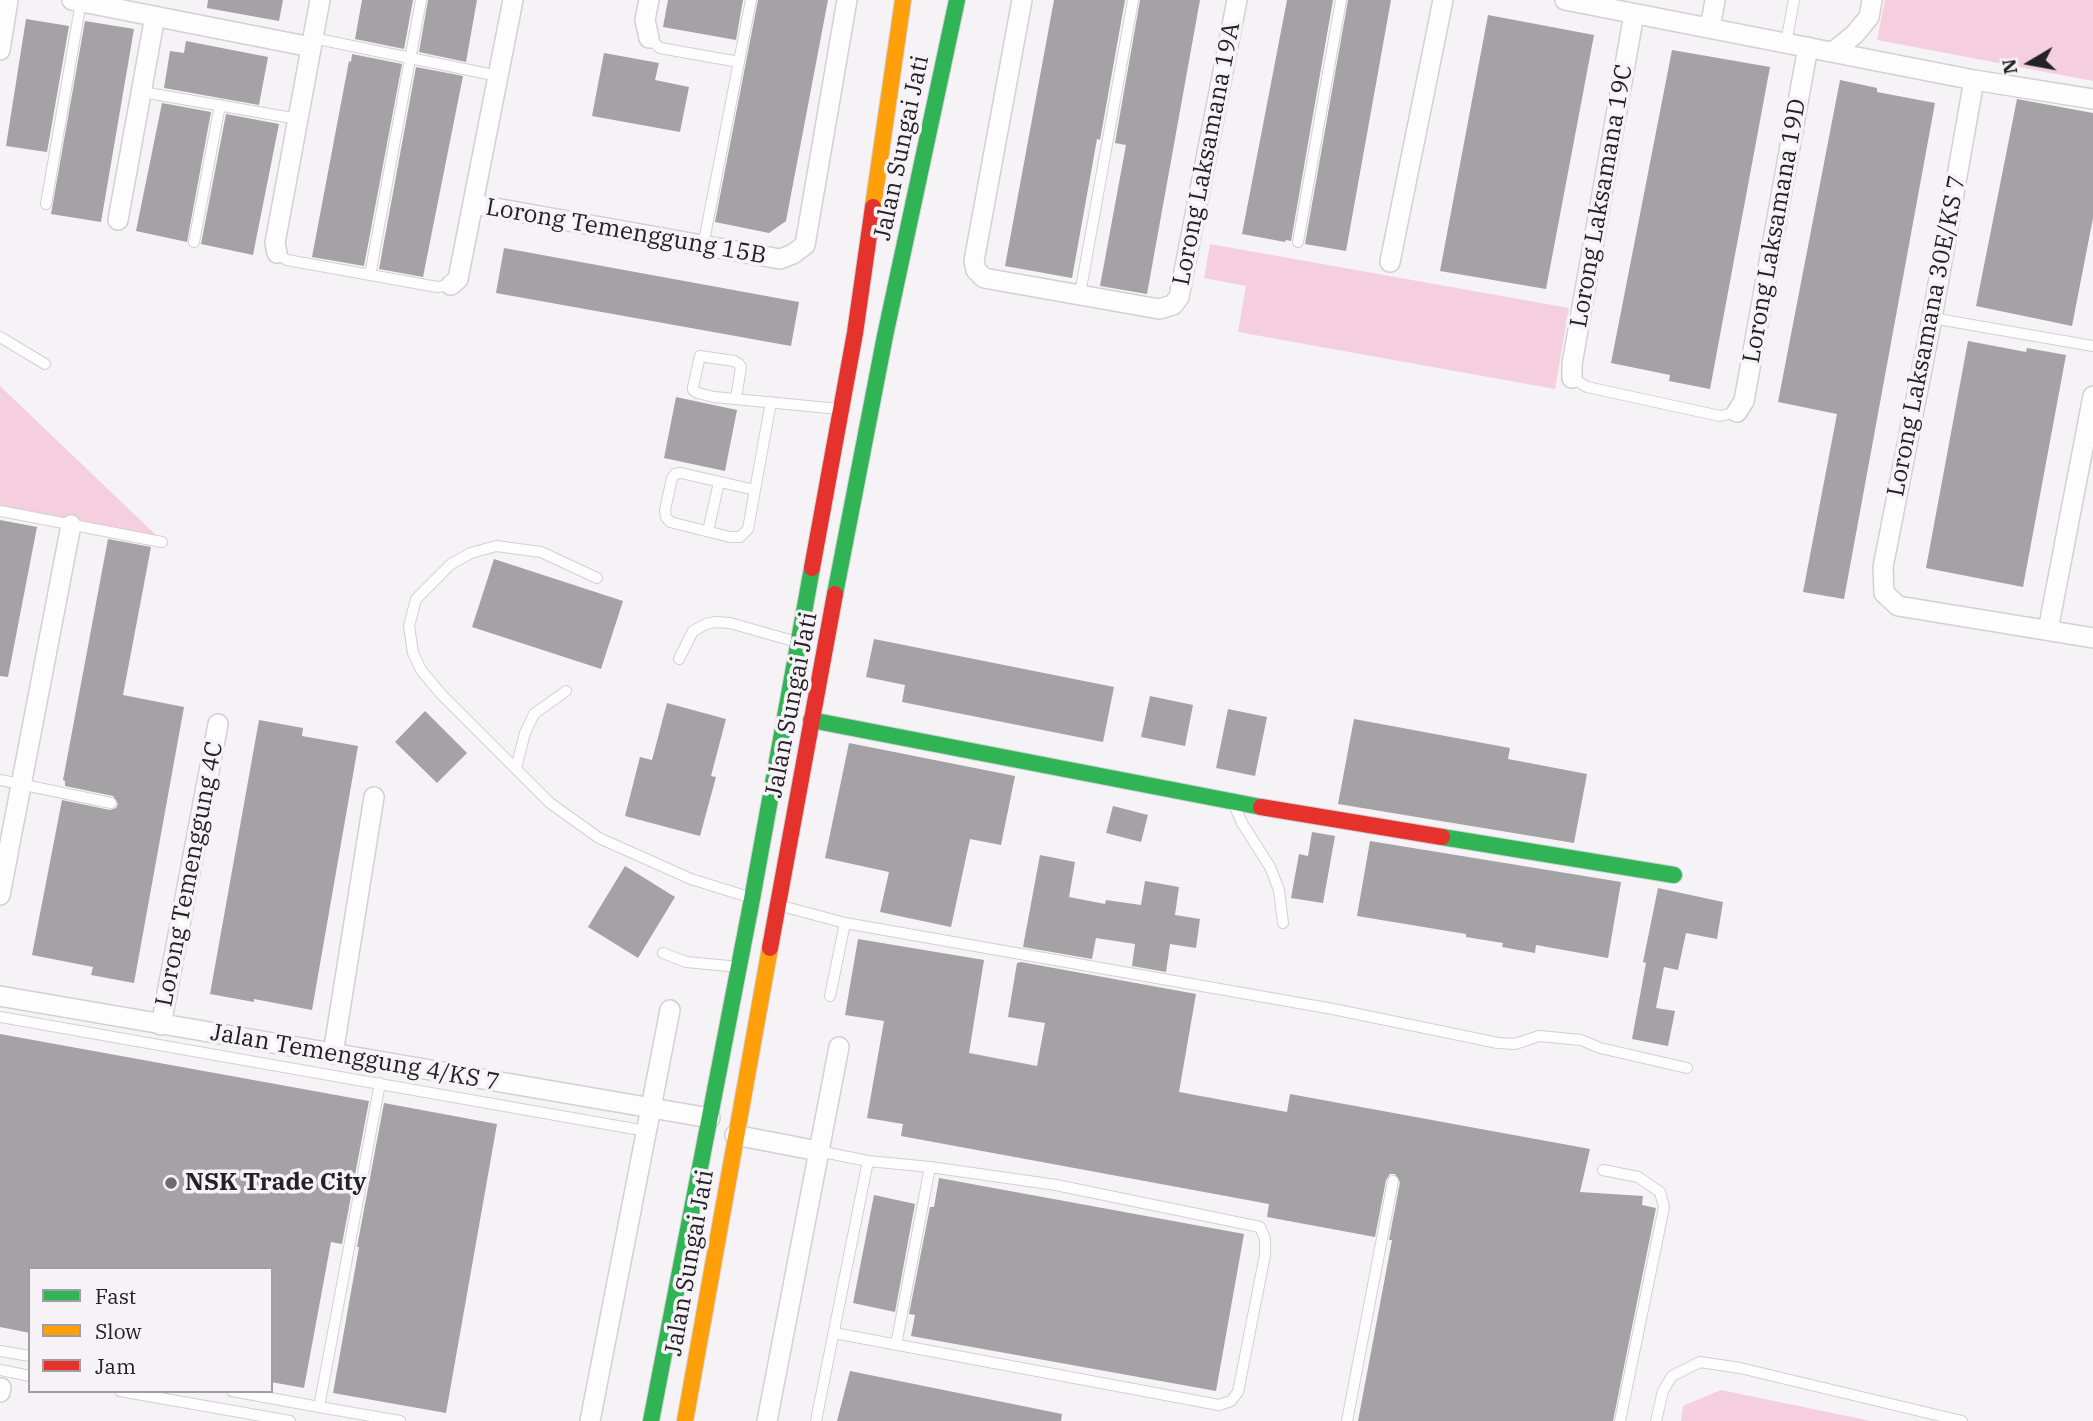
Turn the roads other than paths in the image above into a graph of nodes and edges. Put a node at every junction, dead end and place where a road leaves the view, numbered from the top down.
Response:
1 (8, 0) edge
2 (320, 0) edge
3 (421, 0) edge
4 (513, 0) edge
5 (649, 0) edge
6 (751, 0) edge
7 (848, 0) edge
8 (903, 0) edge
9 (957, 0) edge
10 (1022, 0) edge
11 (1133, 0) edge
12 (1237, 0) edge
13 (1341, 0) edge
14 (1443, 0) edge
15 (1565, 0) edge
16 (1715, 0) edge
17 (1794, 0) edge
18 (1872, 0) edge
19 (77, 1) edge
20 (1635, 7) edge
21 (155, 16) junction
22 (1710, 28) junction
23 (649, 38) joint
24 (312, 42) junction
25 (1787, 43) junction
26 (1808, 47) junction
27 (0, 51) edge
28 (1833, 52) junction
29 (411, 57) junction
30 (739, 62) junction
31 (498, 76) junction
32 (1974, 80) junction
33 (142, 92) junction
34 (2093, 99) edge
35 (220, 105) junction
36 (298, 119) junction
37 (46, 204) dead end
38 (473, 204) junction
39 (118, 220) dead end
40 (194, 242) dead end
41 (1298, 242) dead end
42 (703, 246) junction
43 (277, 253) joint
44 (1390, 262) dead end
45 (370, 275) junction
46 (451, 285) joint
47 (1080, 294) junction
48 (1932, 318) junction
49 (0, 337) edge
50 (2093, 346) edge
51 (45, 364) dead end
52 (1572, 378) joint
53 (2093, 396) edge
54 (736, 398) junction
55 (771, 402) junction
56 (841, 409) junction
57 (1737, 412) joint
58 (719, 482) junction
59 (755, 490) junction
60 (0, 511) edge
61 (71, 524) junction
62 (708, 531) junction
63 (162, 542) dead end
64 (597, 578) dead end
65 (2048, 630) junction
66 (2093, 638) edge
67 (798, 642) junction
68 (679, 659) dead end
69 (566, 691) dead end
70 (811, 720) junction
71 (218, 724) dead end
72 (516, 768) junction
73 (0, 780) edge
74 (21, 785) junction
75 (374, 797) dead end
76 (111, 803) dead end
77 (1234, 803) junction
78 (1674, 875) dead end
79 (0, 895) edge
80 (752, 899) junction
81 (778, 905) junction
82 (845, 923) junction
83 (1283, 923) dead end
84 (663, 953) dead end
85 (739, 967) junction
86 (0, 996) edge
87 (830, 996) dead end
88 (670, 1010) dead end
89 (0, 1017) edge
90 (162, 1025) junction
91 (839, 1047) dead end
92 (332, 1054) junction
93 (1687, 1068) dead end
94 (380, 1083) junction
95 (650, 1108) junction
96 (710, 1118) junction
97 (646, 1130) junction
98 (735, 1135) junction
99 (818, 1151) junction
100 (868, 1161) junction
101 (930, 1167) junction
102 (1602, 1170) dead end
103 (1393, 1181) dead end
104 (834, 1333) junction
105 (896, 1345) junction
106 (0, 1350) edge
107 (28, 1356) edge
108 (0, 1370) edge
109 (28, 1376) edge
110 (131, 1393) edge
111 (243, 1393) edge
112 (318, 1406) junction
113 (290, 1421) edge
114 (400, 1421) edge
115 (590, 1421) edge
116 (651, 1421) edge
117 (685, 1421) edge
118 (767, 1421) edge
119 (816, 1421) edge
120 (1347, 1421) edge
121 (1620, 1421) edge
122 (1656, 1421) edge
123 (1962, 1421) edge

1 - 27 street
2 - 24 street
3 - 29 lane
4 - 31 street
5 - 23 street
6 - 30 lane
7 - 42 street, Lorong Temenggung 15B
8 - 56 main road, Jalan Sungai Jati
9 - 70 main road, Jalan Sungai Jati
10 - 47 street, Lorong Laksamana 19A
11 - 47 lane
12 - 47 street, Lorong Laksamana 19A
13 - 41 lane
14 - 44 street
15 - 20 street
16 - 22 street
17 - 25 lane
18 - 28 street
19 - 21 street
19 - 37 lane
20 - 22 street
20 - 52 street, Lorong Laksamana 19C
21 - 24 street
21 - 33 street
22 - 25 street
23 - 30 lane
24 - 29 lane
24 - 36 street
25 - 26 street
26 - 28 street
26 - 57 street, Lorong Laksamana 19D
28 - 32 street
29 - 31 lane
29 - 45 lane
30 - 42 lane
31 - 38 street
32 - 34 street
32 - 48 street, Lorong Laksamana 30E/KS 7
33 - 35 lane
33 - 39 street
35 - 36 lane
35 - 40 lane
36 - 43 street
38 - 42 street, Lorong Temenggung 15B
38 - 46 street
43 - 45 lane
45 - 46 lane
48 - 50 lane
48 - 65 street, Lorong Laksamana 30E/KS 7
49 - 51 lane
52 - 57 lane
53 - 65 street
54 - 54 lane
54 - 55 lane
55 - 56 lane
55 - 59 lane
56 - 67 main road, Jalan Sungai Jati
58 - 59 lane
58 - 62 lane
58 - 62 lane
59 - 62 lane
60 - 61 lane
61 - 63 lane
61 - 74 street
64 - 72 lane
65 - 66 street
67 - 68 lane
67 - 80 main road, Jalan Sungai Jati
69 - 72 lane
70 - 77 main road
70 - 81 main road, Jalan Sungai Jati
71 - 90 street, Lorong Temenggung 4C
72 - 80 lane
73 - 74 lane
74 - 76 lane
74 - 79 street
75 - 92 street
77 - 78 main road
77 - 83 lane
80 - 85 main road, Jalan Sungai Jati
81 - 82 lane
81 - 98 main road, Jalan Sungai Jati
82 - 87 lane
82 - 93 lane
84 - 85 lane
85 - 96 main road, Jalan Sungai Jati
86 - 90 street, Jalan Temenggung 4/KS 7
88 - 95 street
89 - 94 lane
90 - 92 street, Jalan Temenggung 4/KS 7
91 - 99 street
92 - 95 street, Jalan Temenggung 4/KS 7
94 - 97 lane
94 - 112 lane
95 - 96 street, Jalan Temenggung 4/KS 7
95 - 97 street
96 - 116 main road, Jalan Sungai Jati
97 - 115 street
98 - 99 street
98 - 117 main road, Jalan Sungai Jati
99 - 100 lane
99 - 118 street
100 - 101 lane
100 - 104 lane
101 - 105 lane
101 - 105 lane
102 - 121 lane
103 - 120 lane
104 - 105 lane
104 - 119 lane
106 - 107 lane
108 - 109 lane
110 - 113 lane
111 - 112 lane
112 - 114 lane
122 - 123 lane

